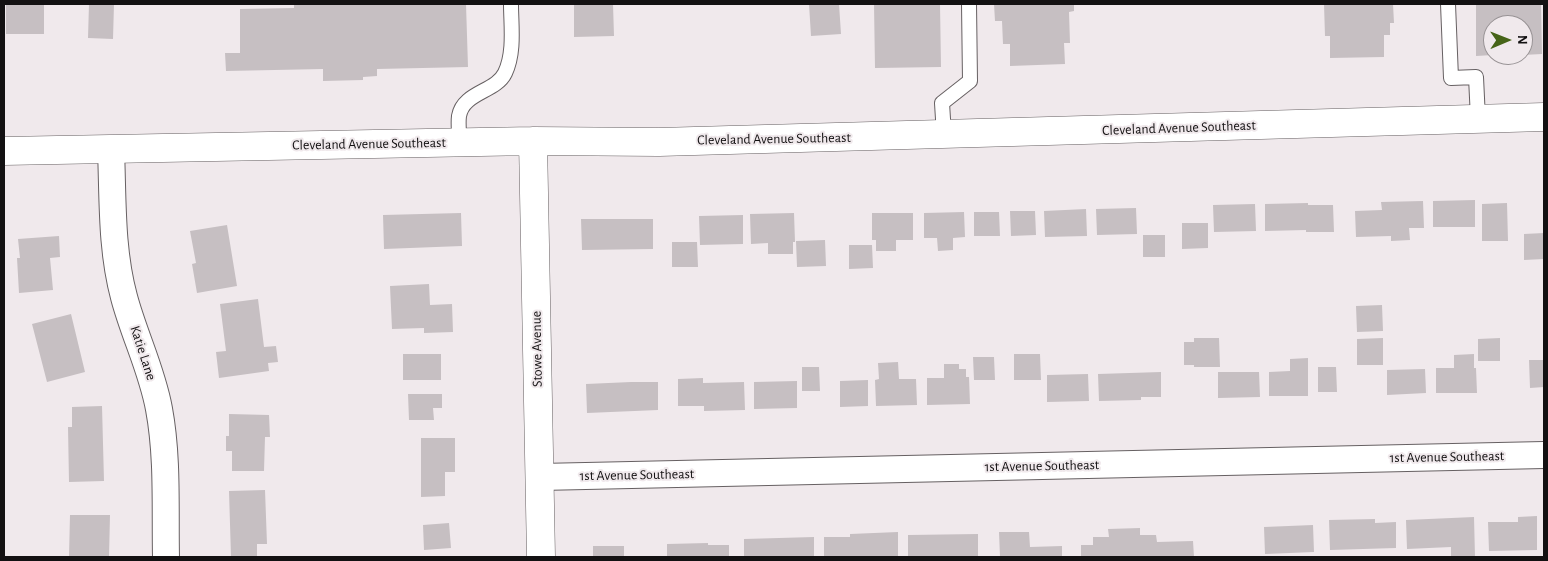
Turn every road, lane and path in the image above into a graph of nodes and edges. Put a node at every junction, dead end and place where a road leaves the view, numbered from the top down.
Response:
1 (510, 4) edge
2 (969, 4) edge
3 (1448, 4) edge
4 (1544, 118) edge
5 (1478, 119) junction
6 (944, 135) junction
7 (532, 141) junction
8 (460, 143) junction
9 (111, 150) junction
10 (4, 151) edge
11 (1544, 455) edge
12 (540, 477) junction
13 (166, 557) edge
14 (541, 557) edge

1 - 8 lane
2 - 6 lane
3 - 5 lane
4 - 5 street, Cleveland Avenue Southeast
5 - 6 street, Cleveland Avenue Southeast
6 - 7 street, Cleveland Avenue Southeast
7 - 8 street, Cleveland Avenue Southeast
7 - 12 street, Stowe Avenue
8 - 9 street, Cleveland Avenue Southeast
9 - 10 street, Cleveland Avenue Southeast
9 - 13 street, Katie Lane
11 - 12 street, 1st Avenue Southeast
12 - 14 street, Stowe Avenue

